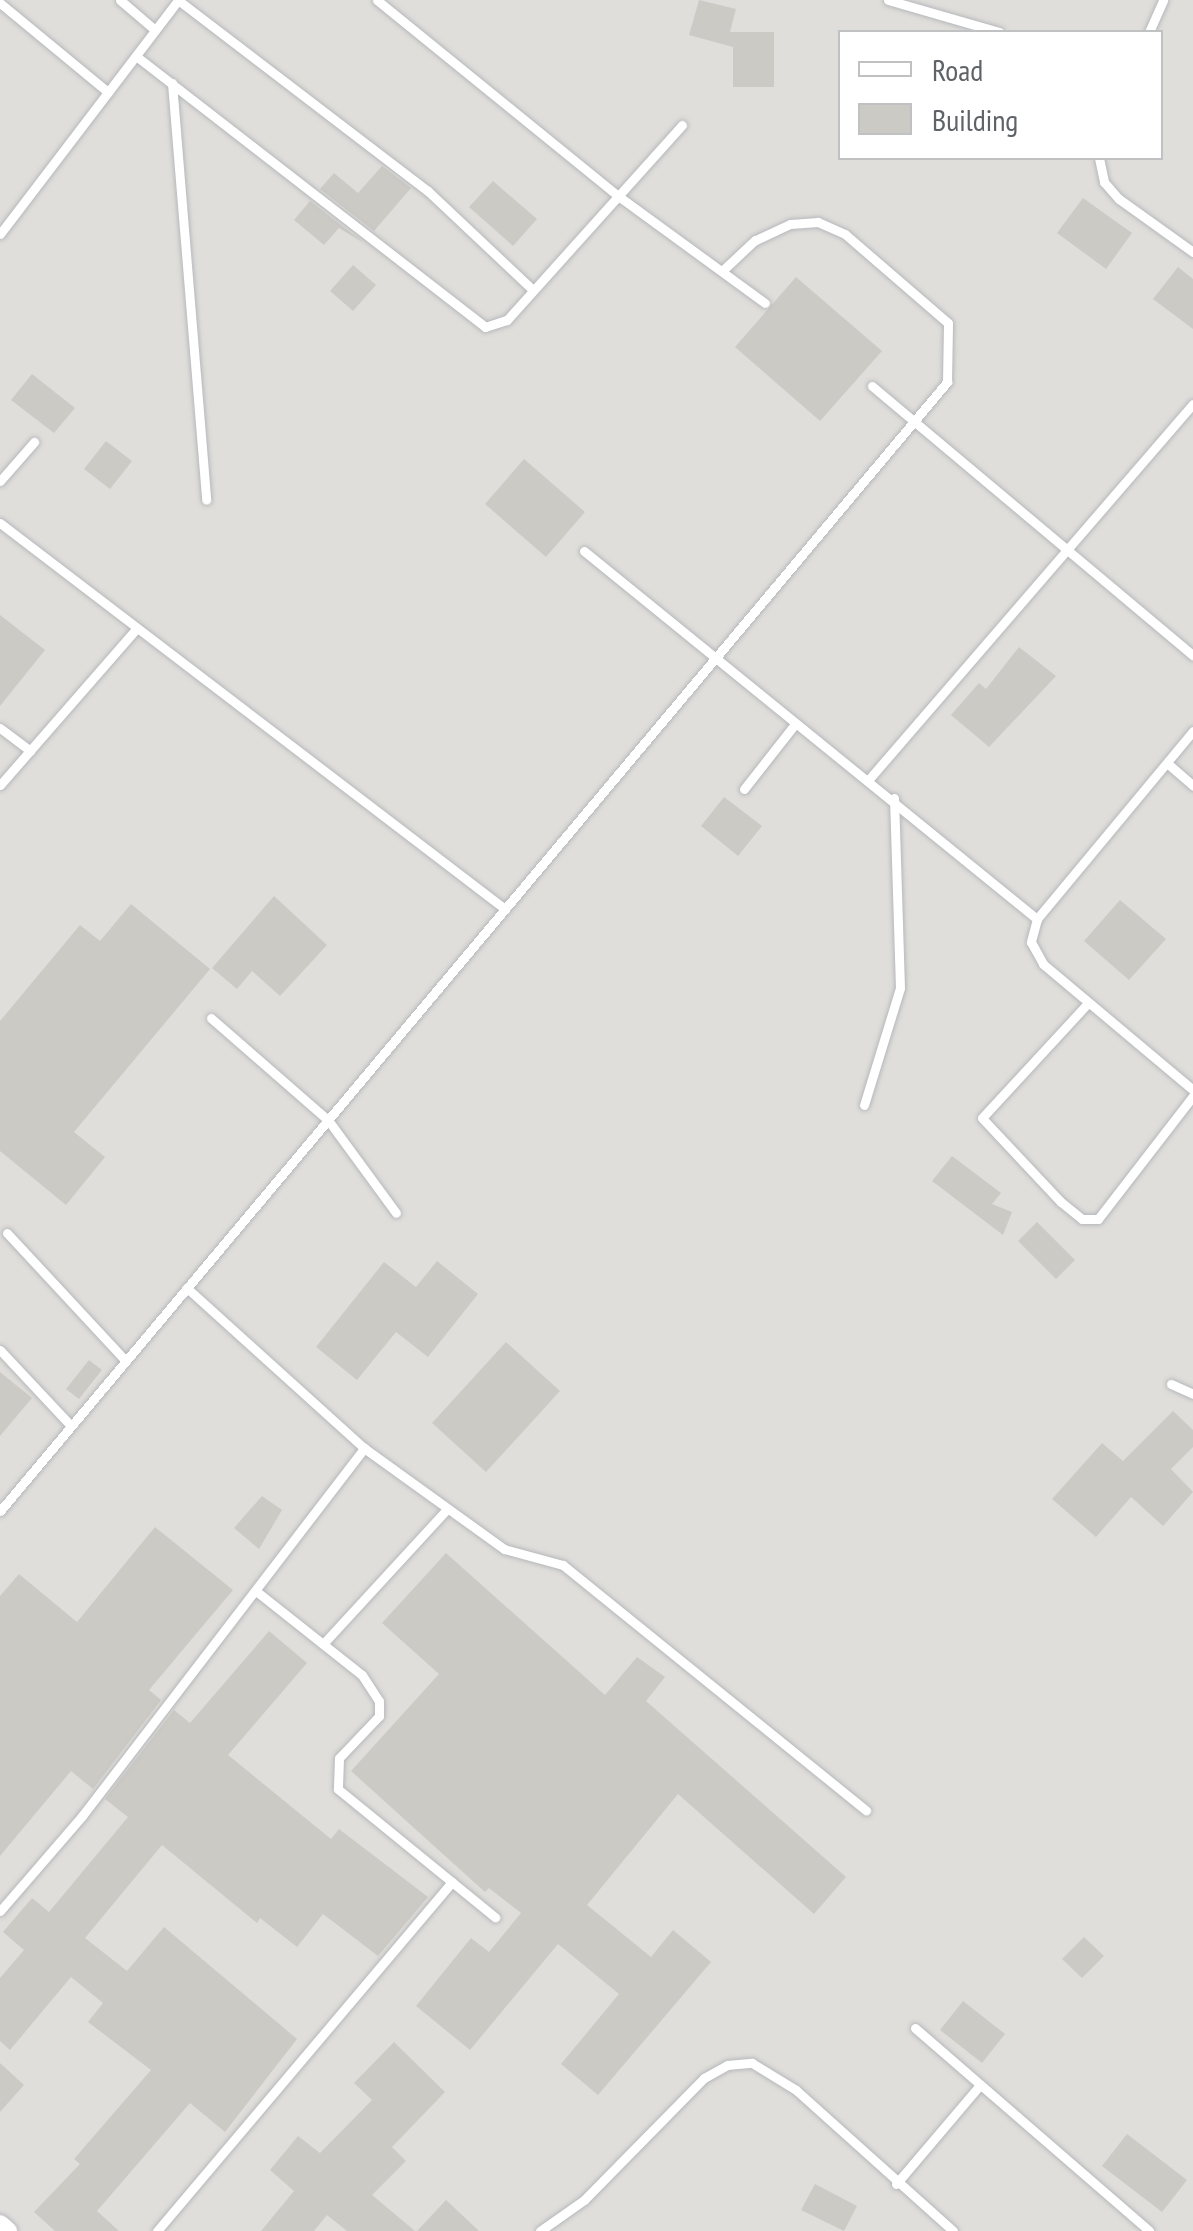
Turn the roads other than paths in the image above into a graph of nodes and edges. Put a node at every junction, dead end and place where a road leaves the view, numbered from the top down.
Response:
1 (120, 0) edge
2 (178, 0) edge
3 (377, 0) edge
4 (888, 0) edge
5 (1164, 0) edge
6 (0, 3) edge
7 (156, 30) junction
8 (991, 30) edge
9 (1150, 30) edge
10 (136, 56) junction
11 (172, 83) junction
12 (108, 92) junction
13 (682, 124) dead end
14 (1100, 160) edge
15 (621, 198) junction
16 (0, 234) edge
17 (1193, 252) edge
18 (723, 270) junction
19 (532, 289) junction
20 (765, 303) dead end
21 (872, 386) dead end
22 (1193, 404) edge
23 (914, 420) junction
24 (34, 442) dead end
25 (0, 481) edge
26 (206, 500) dead end
27 (0, 523) edge
28 (1066, 548) junction
29 (584, 551) dead end
30 (137, 628) junction
31 (1193, 655) edge
32 (713, 661) junction
33 (795, 724) junction
34 (0, 728) edge
35 (1193, 731) edge
36 (30, 752) junction
37 (1167, 763) junction
38 (870, 778) junction
39 (0, 785) edge
40 (1193, 786) edge
41 (744, 789) dead end
42 (894, 798) junction
43 (505, 908) junction
44 (1037, 920) junction
45 (1088, 1003) junction
46 (212, 1018) dead end
47 (1193, 1093) edge
48 (864, 1105) dead end
49 (328, 1120) junction
50 (396, 1214) dead end
51 (7, 1232) dead end
52 (186, 1288) junction
53 (0, 1350) edge
54 (126, 1360) junction
55 (1170, 1384) dead end
56 (1193, 1394) edge
57 (71, 1426) junction
58 (364, 1448) junction
59 (447, 1509) junction
60 (0, 1511) edge
61 (256, 1591) junction
62 (323, 1644) junction
63 (866, 1810) dead end
64 (452, 1882) junction
65 (0, 1911) edge
66 (495, 1917) dead end
67 (914, 2028) dead end
68 (980, 2085) junction
69 (896, 2184) junction
70 (0, 2224) edge
71 (8, 2231) edge
72 (157, 2231) edge
73 (540, 2231) edge
74 (952, 2231) edge
75 (1149, 2231) edge

1 - 7 lane
2 - 7 lane
2 - 19 lane
3 - 15 lane
4 - 8 lane
5 - 9 lane
6 - 12 lane
7 - 10 lane
10 - 11 lane
10 - 12 lane
11 - 19 lane
11 - 26 lane
12 - 16 lane
13 - 15 lane
14 - 17 lane
15 - 18 lane
15 - 19 lane
18 - 20 lane
18 - 23 lane
21 - 23 lane
22 - 28 lane
23 - 28 lane
23 - 32 lane
24 - 25 lane
27 - 30 lane
28 - 31 lane
28 - 38 lane
29 - 32 lane
30 - 36 lane
30 - 43 lane
32 - 33 lane
32 - 43 lane
33 - 38 lane
33 - 41 lane
34 - 36 lane
35 - 37 lane
36 - 39 lane
37 - 40 lane
37 - 44 lane
38 - 42 lane
42 - 44 lane
42 - 48 lane
43 - 49 lane
44 - 45 lane
45 - 47 lane
45 - 47 lane
46 - 49 lane
49 - 50 lane
49 - 52 lane
51 - 54 lane
52 - 54 lane
52 - 58 lane
53 - 57 lane
54 - 57 lane
55 - 56 lane
57 - 60 lane
58 - 59 lane
58 - 61 lane
59 - 62 lane
59 - 63 lane
61 - 62 lane
61 - 65 lane
62 - 64 lane
64 - 66 lane
64 - 72 lane
67 - 68 lane
68 - 69 lane
68 - 75 lane
69 - 73 lane
69 - 74 lane
70 - 71 street

